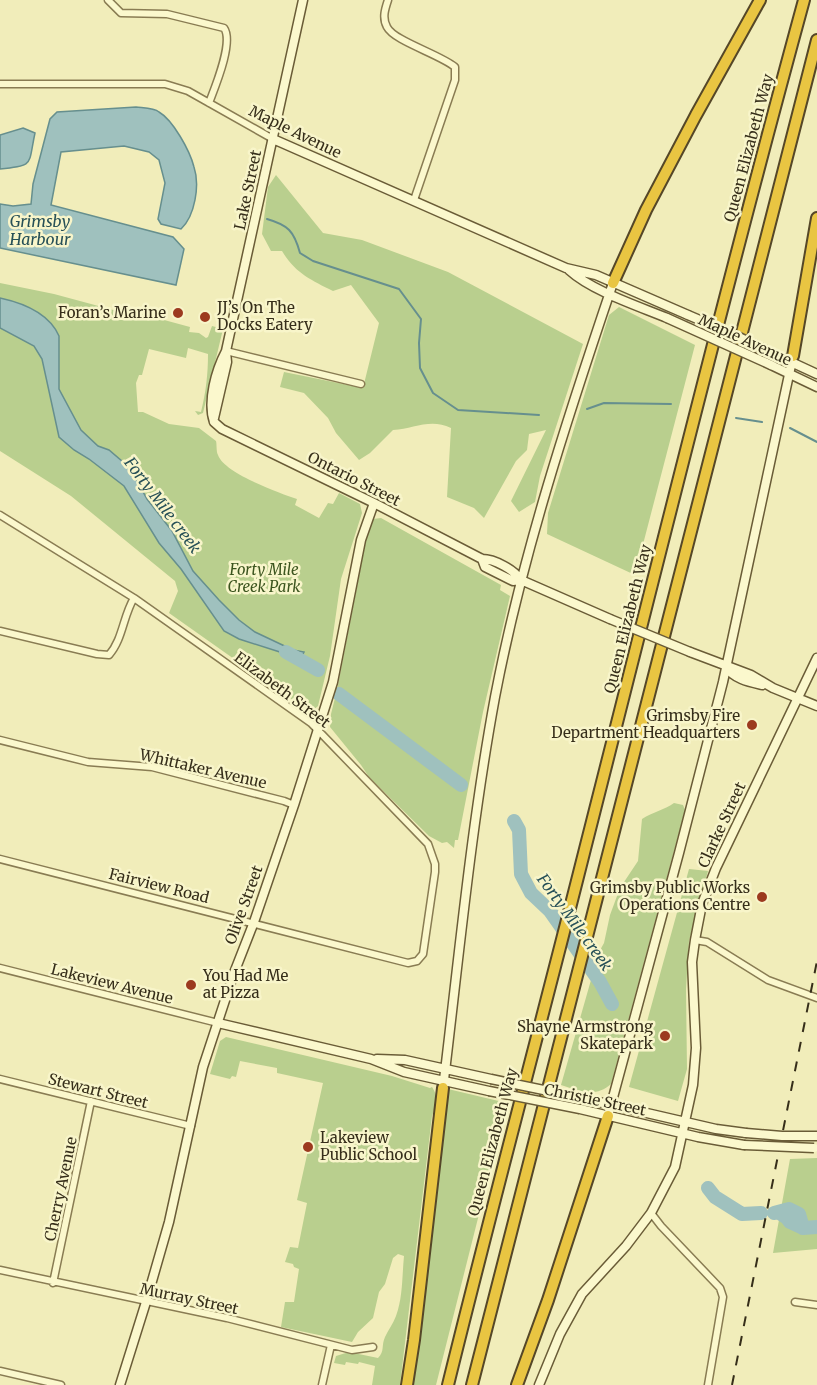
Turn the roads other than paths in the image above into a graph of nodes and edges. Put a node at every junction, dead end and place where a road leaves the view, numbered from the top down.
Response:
1 (108, 0) edge
2 (303, 0) edge
3 (388, 0) edge
4 (760, 0) edge
5 (804, 0) edge
6 (817, 40) edge
7 (0, 84) edge
8 (209, 103) junction
9 (273, 139) junction
10 (414, 200) junction
11 (817, 218) edge
12 (612, 288) junction
13 (226, 351) junction
14 (793, 360) junction
15 (817, 374) edge
16 (790, 375) junction
17 (361, 384) dead end
18 (817, 387) edge
19 (214, 422) joint
20 (374, 503) junction
21 (0, 515) edge
22 (521, 580) junction
23 (134, 598) junction
24 (0, 631) edge
25 (817, 658) edge
26 (726, 668) junction
27 (798, 698) junction
28 (817, 706) edge
29 (319, 730) junction
30 (0, 740) edge
31 (294, 805) junction
32 (0, 859) edge
33 (254, 922) junction
34 (695, 940) junction
35 (417, 961) joint
36 (0, 968) edge
37 (817, 998) edge
38 (218, 1023) junction
39 (371, 1059) junction
40 (445, 1069) junction
41 (0, 1079) edge
42 (443, 1084) junction
43 (91, 1101) junction
44 (612, 1104) junction
45 (608, 1116) junction
46 (685, 1122) junction
47 (191, 1126) junction
48 (683, 1132) junction
49 (817, 1136) edge
50 (816, 1148) edge
51 (651, 1213) junction
52 (0, 1270) edge
53 (53, 1283) junction
54 (146, 1302) junction
55 (795, 1302) dead end
56 (817, 1305) edge
57 (331, 1345) junction
58 (373, 1347) dead end
59 (0, 1371) edge
60 (61, 1385) edge
61 (120, 1385) edge
62 (322, 1385) edge
63 (407, 1385) edge
64 (448, 1385) edge
65 (472, 1385) edge
66 (517, 1385) edge
67 (539, 1385) edge
68 (708, 1385) edge

1 - 8 street
2 - 9 street, Lake Street
3 - 10 street
4 - 12 highway
5 - 64 highway, Queen Elizabeth Way
6 - 65 highway
7 - 8 street, Maple Avenue
8 - 9 street, Maple Avenue
9 - 10 street, Maple Avenue
9 - 13 street, Lake Street
10 - 12 street, Maple Avenue
11 - 14 highway
12 - 14 street, Maple Avenue, bridge
12 - 16 street, Maple Avenue, bridge
12 - 22 street
13 - 17 street
13 - 19 street, Lake Street
14 - 15 street, Maple Avenue
14 - 16 street
16 - 18 street, Maple Avenue
16 - 26 street
19 - 20 street, Ontario Street
20 - 22 street, Ontario Street
20 - 29 street, Olive Street
21 - 23 street, Elizabeth Street
22 - 26 street, Ontario Street, bridge
22 - 40 street
23 - 24 street
23 - 29 street, Elizabeth Street
25 - 27 street, Clarke Street
26 - 27 street, Ontario Street
26 - 44 street
27 - 28 street, Ontario Street
27 - 34 street, Clarke Street
29 - 31 street, Olive Street
29 - 35 street, Elizabeth Street
30 - 31 street, Whittaker Avenue
31 - 33 street, Olive Street
32 - 33 street, Fairview Road
33 - 35 street, Fairview Road
33 - 38 street, Olive Street
34 - 37 street
34 - 46 street, Clarke Street
36 - 38 street, Lakeview Avenue
38 - 39 street, Christie Street
38 - 47 street, Olive Street
39 - 40 street, Christie Street
39 - 42 street, Christie Street
40 - 42 street
40 - 44 street, Christie Street, bridge
41 - 43 street, Stewart Street
42 - 45 street, Christie Street, bridge
42 - 63 highway
43 - 47 street, Stewart Street
43 - 53 street, Cherry Avenue
44 - 45 street
44 - 46 street, Christie Street
45 - 48 street, Christie Street
45 - 66 highway
46 - 48 street, Clarke Street
46 - 49 street, Christie Street, bridge
47 - 54 street, Olive Street
48 - 50 street, Christie Street, bridge
48 - 51 street, Clarke Street
51 - 67 street, Clarke Street
51 - 68 street
52 - 53 street, Murray Street
53 - 54 street, Murray Street
54 - 57 street, Murray Street
54 - 61 street, Olive Street
55 - 56 street
57 - 58 street, Murray Street
57 - 62 street
59 - 60 street

